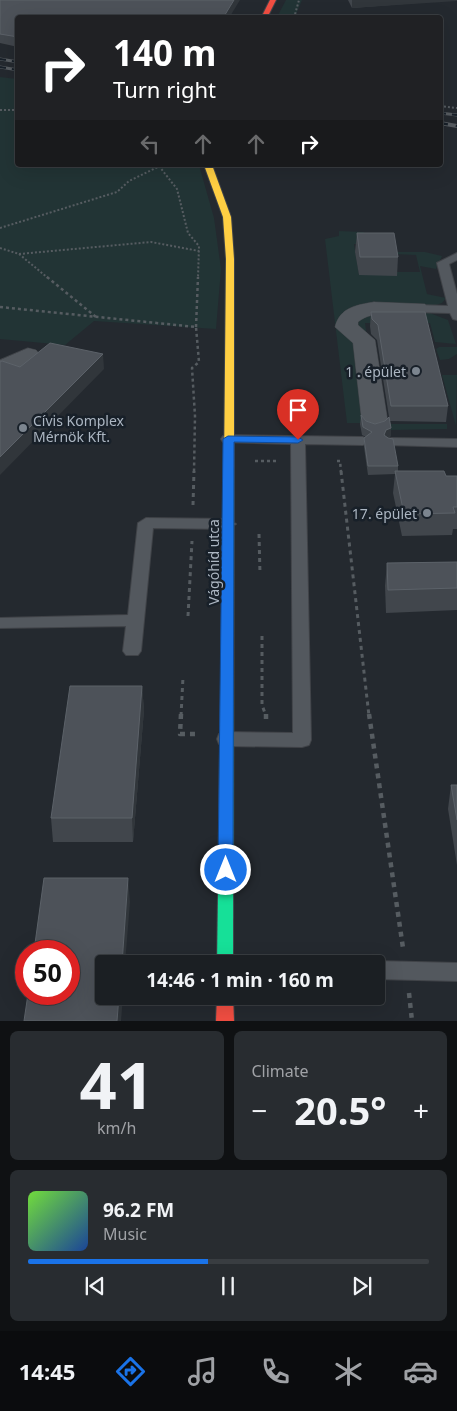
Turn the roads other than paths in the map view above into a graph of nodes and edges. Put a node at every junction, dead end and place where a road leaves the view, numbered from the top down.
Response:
1 (273, 0) edge
2 (266, 15) edge
3 (209, 167) edge
4 (457, 256) edge
5 (417, 309) joint
6 (456, 313) edge
7 (28, 355) dead end
8 (0, 369) edge
9 (369, 432) joint
10 (228, 439) junction
11 (298, 440) junction
12 (392, 442) edge
13 (456, 442) edge
14 (228, 524) junction
15 (135, 620) junction
16 (0, 623) edge
17 (132, 650) dead end
18 (226, 739) junction
19 (225, 955) edge
20 (385, 970) edge
21 (457, 972) edge
22 (225, 1005) edge
23 (225, 1021) edge

1 - 2 main road
3 - 10 main road, Vágóhíd utca
4 - 6 lane
5 - 6 lane
5 - 9 street
7 - 8 street
9 - 11 lane
10 - 11 lane
10 - 14 main road, Vágóhíd utca
11 - 18 lane
12 - 13 lane
14 - 15 lane
14 - 18 main road, Vágóhíd utca
15 - 16 lane
15 - 17 lane
18 - 19 main road, Vágóhíd utca
20 - 21 lane
22 - 23 main road

